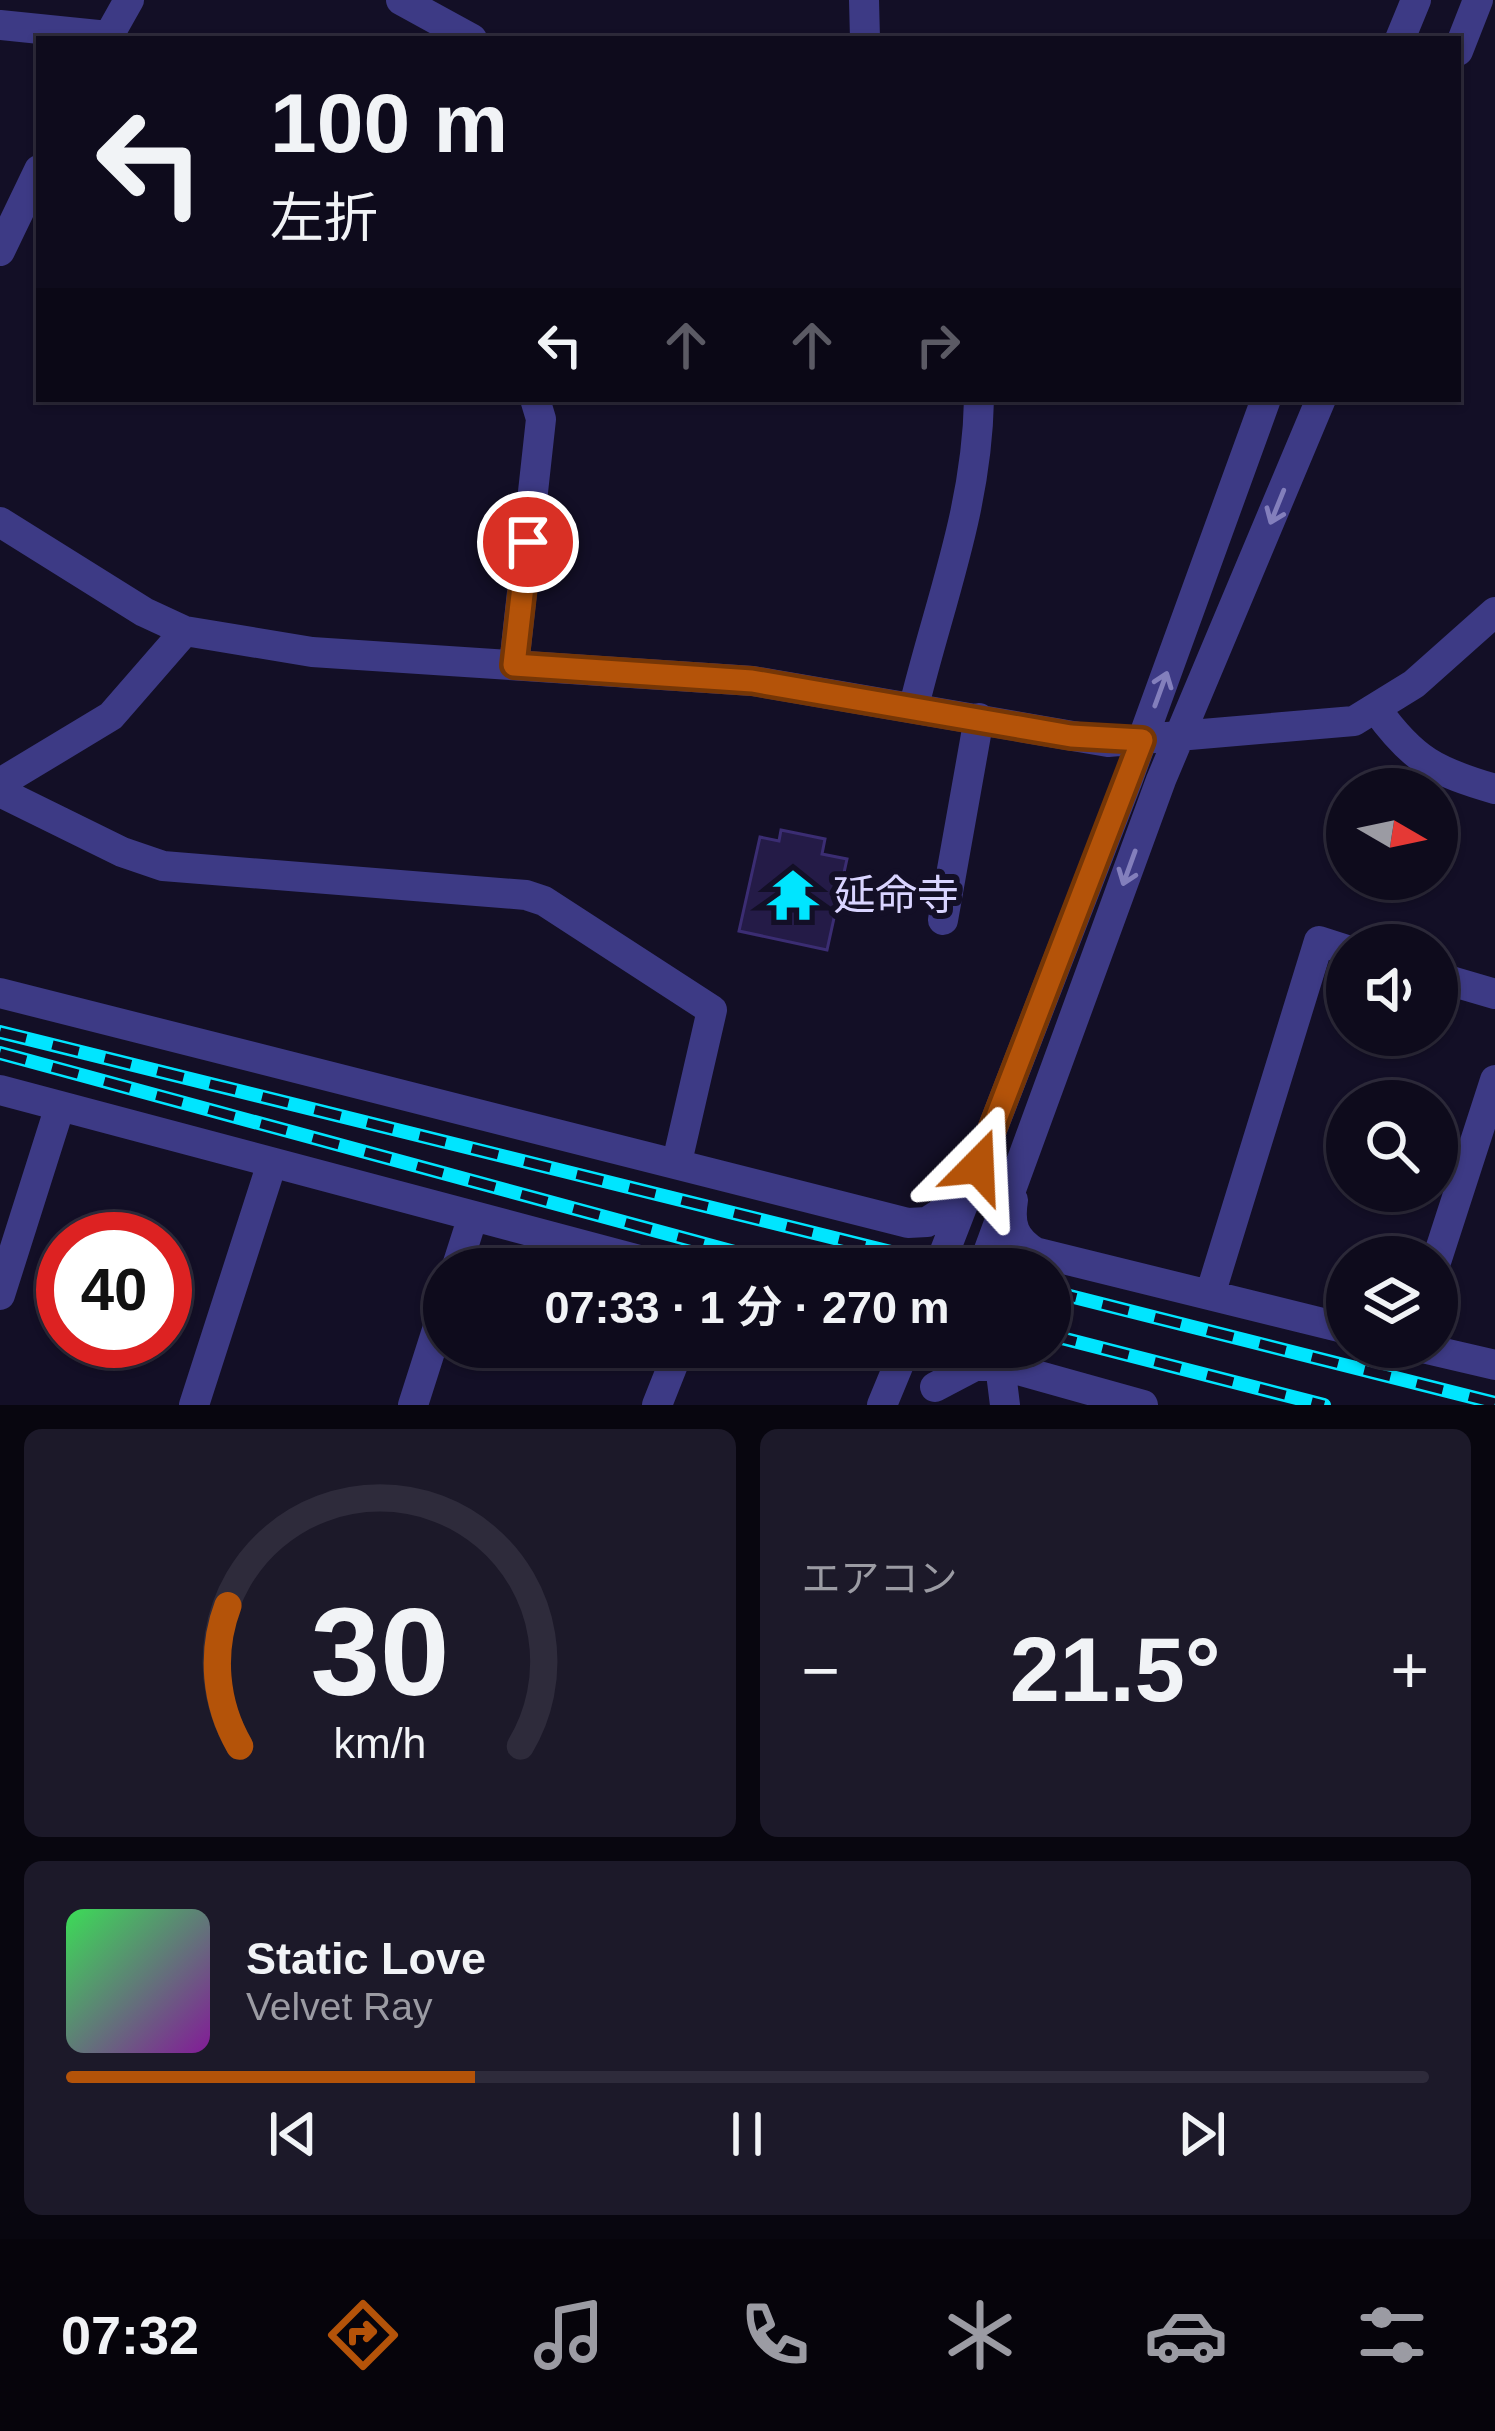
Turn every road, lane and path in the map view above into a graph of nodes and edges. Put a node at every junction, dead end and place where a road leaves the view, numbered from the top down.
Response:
1 (129, 0) edge
2 (864, 0) edge
3 (1416, 0) edge
4 (1478, 0) edge
5 (424, 15) edge
6 (0, 25) edge
7 (91, 36) edge
8 (109, 36) edge
9 (466, 36) edge
10 (865, 36) edge
11 (1401, 36) edge
12 (1461, 43) edge
13 (36, 176) edge
14 (0, 251) edge
15 (536, 402) edge
16 (978, 402) edge
17 (1265, 402) edge
18 (1320, 402) edge
19 (0, 522) edge
20 (1495, 612) edge
21 (185, 631) junction
22 (514, 665) junction
23 (914, 706) junction
24 (1377, 710) junction
25 (979, 718) junction
26 (1180, 736) junction
27 (1142, 740) junction
28 (0, 788) edge
29 (1495, 790) edge
30 (943, 920) dead end
31 (1326, 943) edge
32 (1458, 983) edge
33 (0, 992) edge
34 (1495, 994) edge
35 (1495, 1081) edge
36 (0, 1090) edge
37 (60, 1106) junction
38 (1485, 1147) edge
39 (272, 1162) junction
40 (677, 1162) junction
41 (1020, 1165) junction
42 (966, 1197) junction
43 (473, 1216) junction
44 (1447, 1236) edge
45 (463, 1248) edge
46 (594, 1248) edge
47 (946, 1248) edge
48 (990, 1248) edge
49 (0, 1295) edge
50 (1210, 1295) junction
51 (1326, 1324) edge
52 (1458, 1356) edge
53 (1495, 1365) edge
54 (425, 1368) edge
55 (672, 1368) edge
56 (881, 1368) edge
57 (897, 1368) edge
58 (943, 1368) edge
59 (972, 1368) edge
60 (1000, 1368) edge
61 (1011, 1368) edge
62 (932, 1396) edge
63 (885, 1398) edge
64 (194, 1405) edge
65 (413, 1405) edge
66 (658, 1405) edge
67 (1005, 1405) edge
68 (1144, 1405) edge

1 - 8 street
2 - 10 street
3 - 11 street
4 - 12 street
5 - 9 street
6 - 7 street
13 - 14 street
15 - 22 street
16 - 23 street
27 -> 17 street
18 -> 26 street
19 - 21 street
20 - 24 street
21 - 22 street
21 - 28 street
22 - 23 street
23 - 25 street
24 - 26 street
24 - 29 street
25 - 27 street
25 - 30 street
26 - 27 street
26 -> 41 street
27 - 42 street
28 - 40 street
31 - 50 street
32 - 34 street
33 - 40 street
35 - 38 street
36 - 37 street
37 - 39 street
37 - 49 street
38 - 44 street
39 - 43 street
39 - 64 street
40 - 42 street
41 - 48 street
41 - 50 street
42 - 47 street
43 - 45 street
43 - 46 street
50 - 51 street
52 - 53 street
54 - 65 street
55 - 66 street
56 - 63 street
57 - 63 street
58 - 62 street
59 - 62 street
60 - 67 street
61 - 68 street

